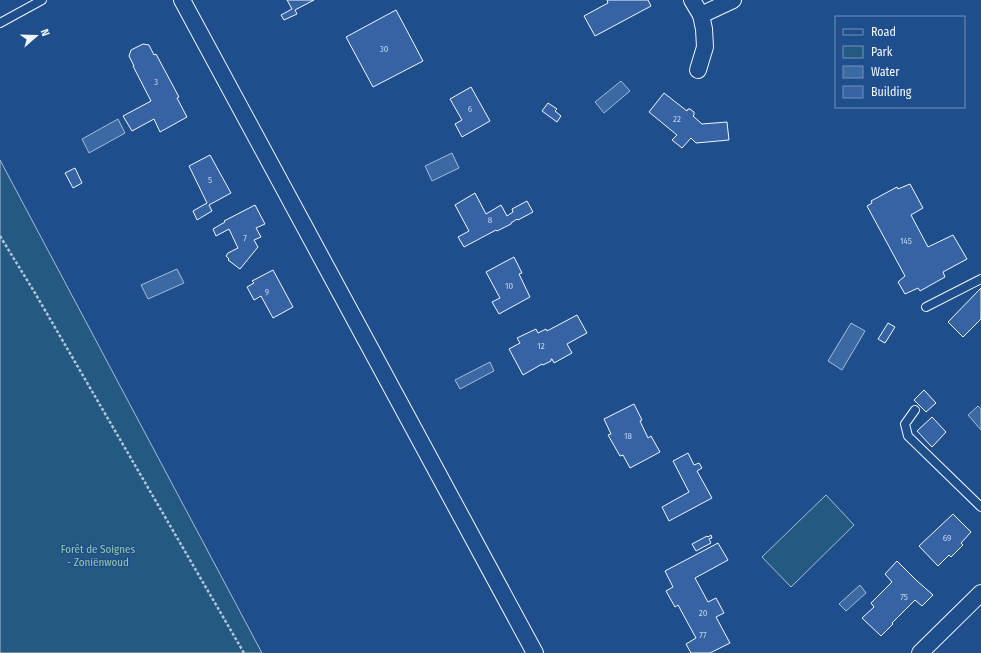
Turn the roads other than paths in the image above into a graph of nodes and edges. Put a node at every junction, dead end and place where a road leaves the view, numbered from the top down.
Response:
1 (42, 0) edge
2 (182, 0) edge
3 (692, 0) edge
4 (733, 0) edge
5 (701, 15) junction
6 (0, 23) edge
7 (698, 70) dead end
8 (981, 279) edge
9 (926, 307) dead end
10 (915, 410) dead end
11 (981, 507) edge
12 (981, 593) edge
13 (535, 653) edge
14 (920, 653) edge

1 - 6 lane
2 - 13 street
3 - 5 street
4 - 5 street
5 - 7 street
8 - 9 lane
10 - 11 lane
12 - 14 street

